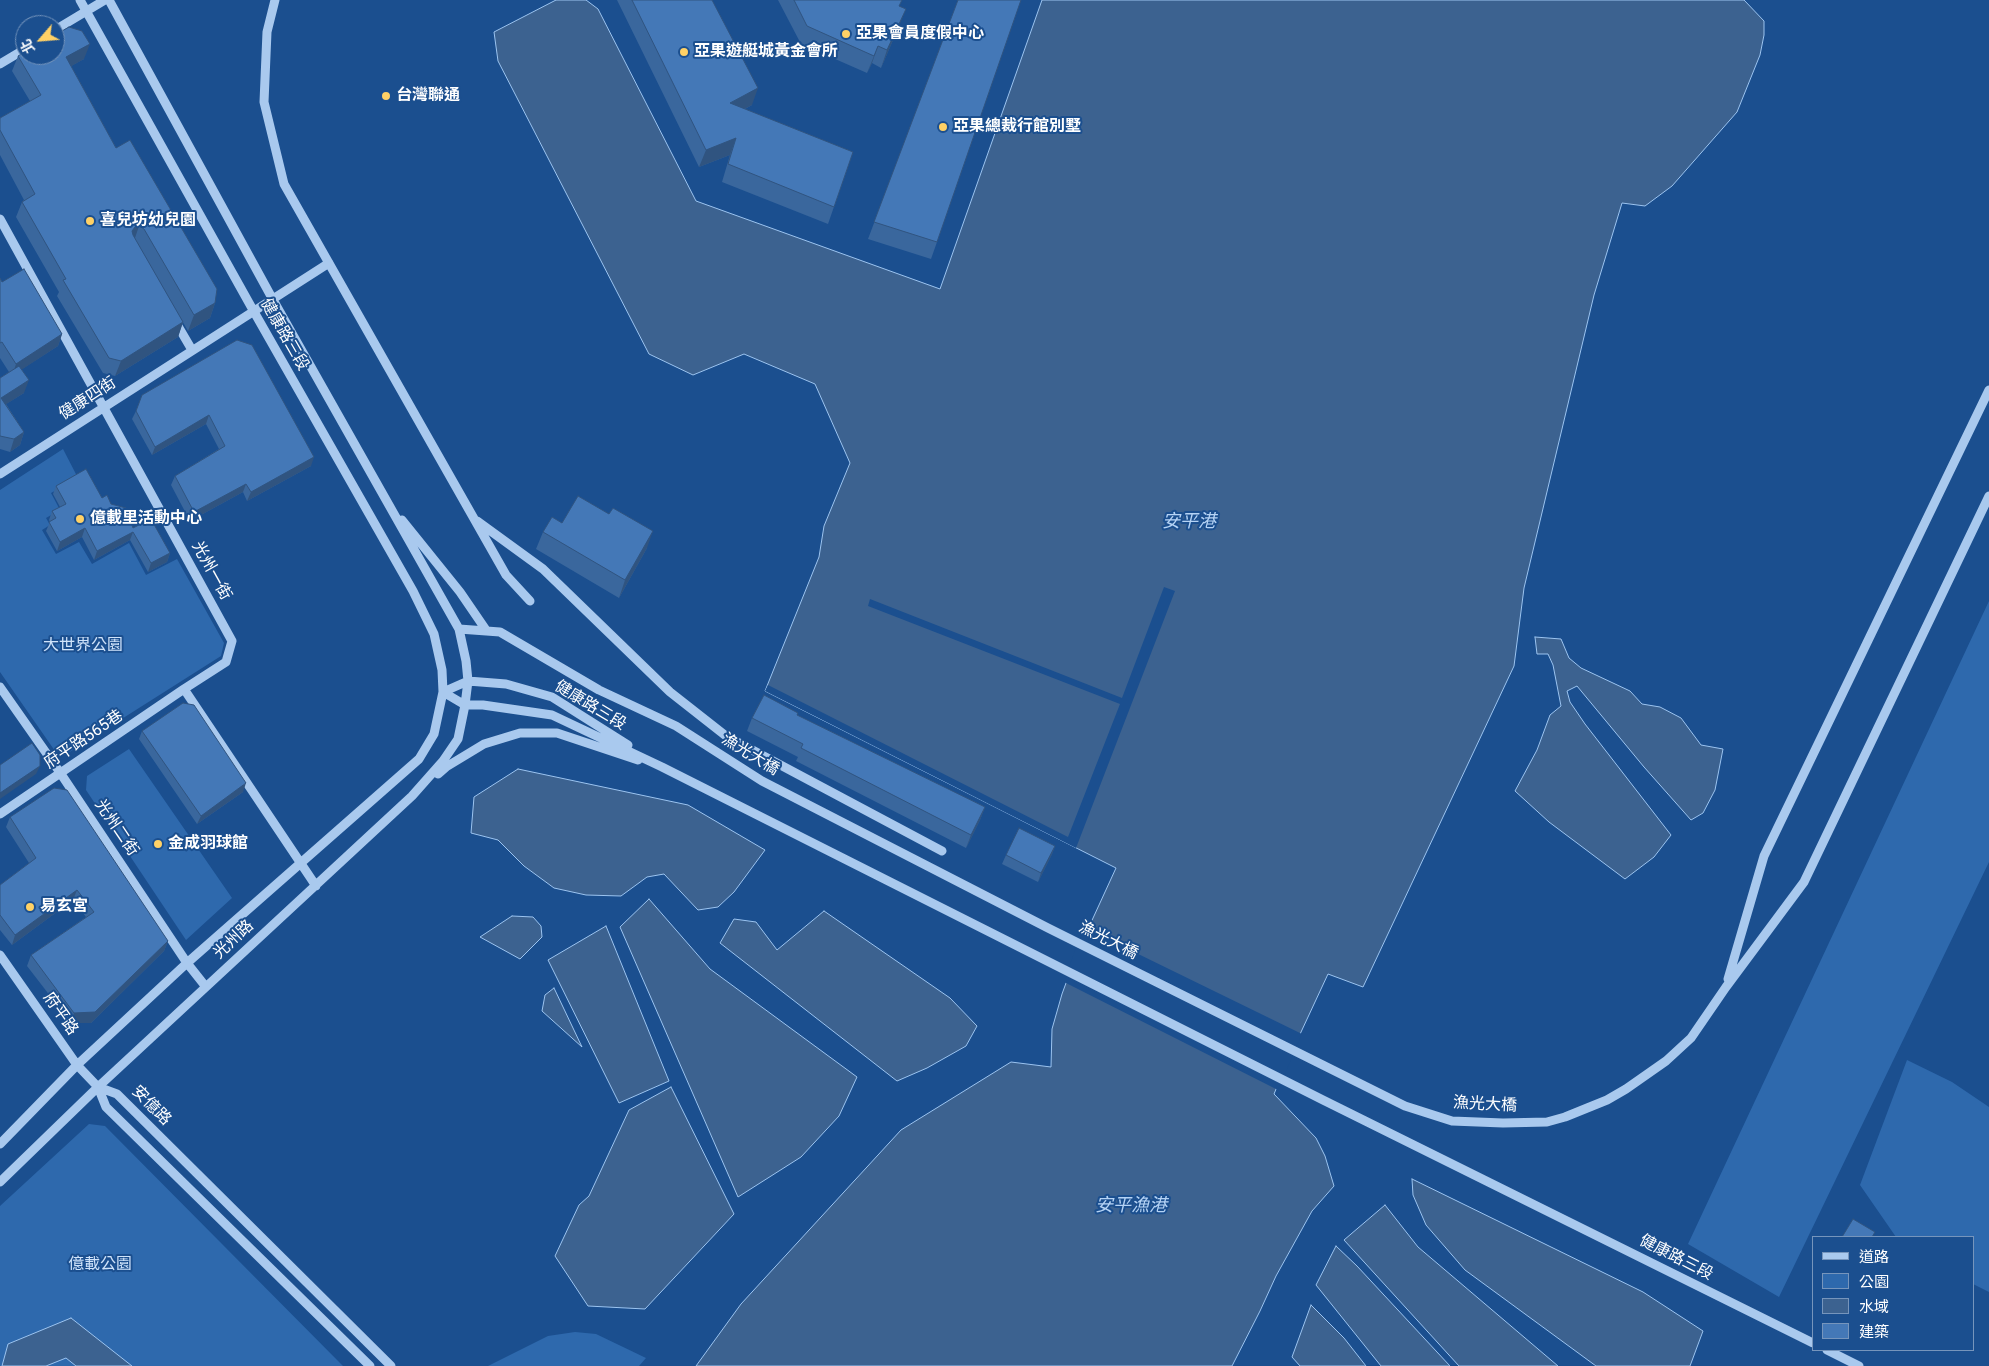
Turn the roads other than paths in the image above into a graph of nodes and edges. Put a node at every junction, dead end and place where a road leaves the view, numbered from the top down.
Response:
1 (80, 0) edge
2 (105, 0) edge
3 (109, 0) edge
4 (275, 0) edge
5 (86, 12) junction
6 (65, 24) edge
7 (15, 55) edge
8 (0, 64) edge
9 (0, 219) edge
10 (329, 263) junction
11 (272, 298) junction
12 (253, 310) junction
13 (172, 316) edge
14 (192, 350) junction
15 (1989, 390) edge
16 (103, 407) junction
17 (1, 471) edge
18 (1989, 496) edge
19 (385, 499) junction
20 (475, 520) junction
21 (530, 601) dead end
22 (459, 629) junction
23 (486, 630) junction
24 (468, 682) junction
25 (0, 687) edge
26 (184, 689) junction
27 (443, 692) junction
28 (465, 705) junction
29 (662, 767) junction
30 (61, 774) junction
31 (412, 796) junction
32 (0, 814) edge
33 (942, 851) dead end
34 (300, 864) junction
35 (316, 886) junction
36 (0, 956) edge
37 (188, 963) junction
38 (206, 987) junction
39 (1726, 987) junction
40 (77, 1065) junction
41 (98, 1088) junction
42 (0, 1144) edge
43 (0, 1182) edge
44 (1812, 1342) edge
45 (1829, 1351) edge
46 (370, 1366) edge
47 (391, 1366) edge
48 (1859, 1366) edge

1 - 5 street, 健康路三段
2 - 5 street
3 - 11 street, 健康路三段
4 - 10 street
5 - 6 street
5 - 12 street, 健康路三段
7 - 8 street
9 - 16 street, 光州一街
10 - 11 street, 健康四街
10 - 20 street
11 - 12 street, 健康四街
11 - 19 street, 健康路三段
12 - 14 street, 健康四街
12 - 27 street, 健康路三段
13 - 14 street
14 - 16 street, 健康四街
15 - 39 street
16 - 17 street, 健康四街
16 - 26 street, 光州一街
18 - 39 street, 漁光大橋
19 - 22 street, 健康路三段
19 - 23 street
20 - 21 street
20 - 33 street
22 - 23 street, 漁光大橋
22 - 24 street, 健康路三段
23 - 39 street, 漁光大橋
24 - 27 street, 健康路三段
24 - 28 street, 健康路三段
24 - 29 street, 健康路三段
25 - 30 street, 光州二街
26 - 30 street, 府平路565巷
26 - 34 street
27 - 28 street, 健康路三段
27 - 34 street, 光州路
28 - 29 street, 健康路三段
28 - 31 street, 光州路
29 - 31 street
29 - 44 street, 健康路三段
30 - 32 street, 府平路565巷
30 - 37 street, 光州二街
31 - 35 street, 光州路
34 - 35 street
34 - 37 street, 光州路
35 - 38 street, 光州路
36 - 40 street, 府平路
37 - 38 street, 光州二街
37 - 40 street, 光州路
38 - 41 street, 光州路
40 - 41 street, 府平路
40 - 42 street, 光州路
41 - 43 street, 光州路
41 - 46 street, 安億路
41 - 47 street, 安億路
45 - 48 street

